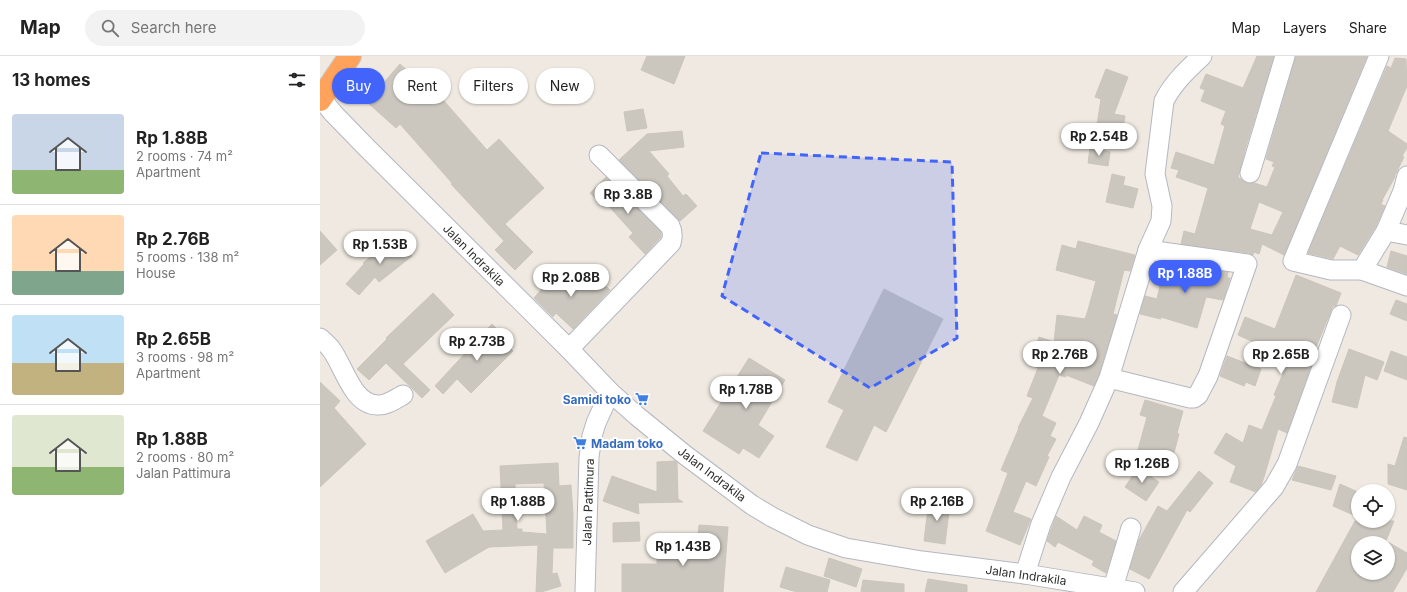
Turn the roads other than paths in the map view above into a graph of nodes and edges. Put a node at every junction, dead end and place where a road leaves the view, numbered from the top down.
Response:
1 (350, 56) edge
2 (1202, 56) edge
3 (1284, 56) edge
4 (1379, 56) edge
5 (320, 98) edge
6 (599, 155) dead end
7 (1250, 173) dead end
8 (1406, 188) edge
9 (1386, 231) junction
10 (1407, 235) edge
11 (1148, 250) junction
12 (1362, 270) junction
13 (1407, 286) edge
14 (1341, 315) dead end
15 (320, 338) edge
16 (569, 349) junction
17 (1110, 378) junction
18 (610, 392) junction
19 (403, 395) dead end
20 (1131, 528) dead end
21 (1026, 574) junction
22 (1114, 588) junction
23 (585, 592) edge
24 (1135, 592) edge
25 (1183, 592) edge

1 - 5 highway
2 - 11 street
3 - 7 street
4 - 12 street
5 - 16 street, Jalan Indrakila
6 - 16 street
8 - 9 street
9 - 10 street
9 - 12 street
11 - 17 street
11 - 17 street
12 - 13 street
14 - 25 street
15 - 19 street
16 - 18 street, Jalan Indrakila
17 - 21 street
18 - 21 street, Jalan Indrakila
18 - 23 street, Jalan Pattimura
20 - 22 street
21 - 22 street, Jalan Indrakila
22 - 24 street, Jalan Indrakila

